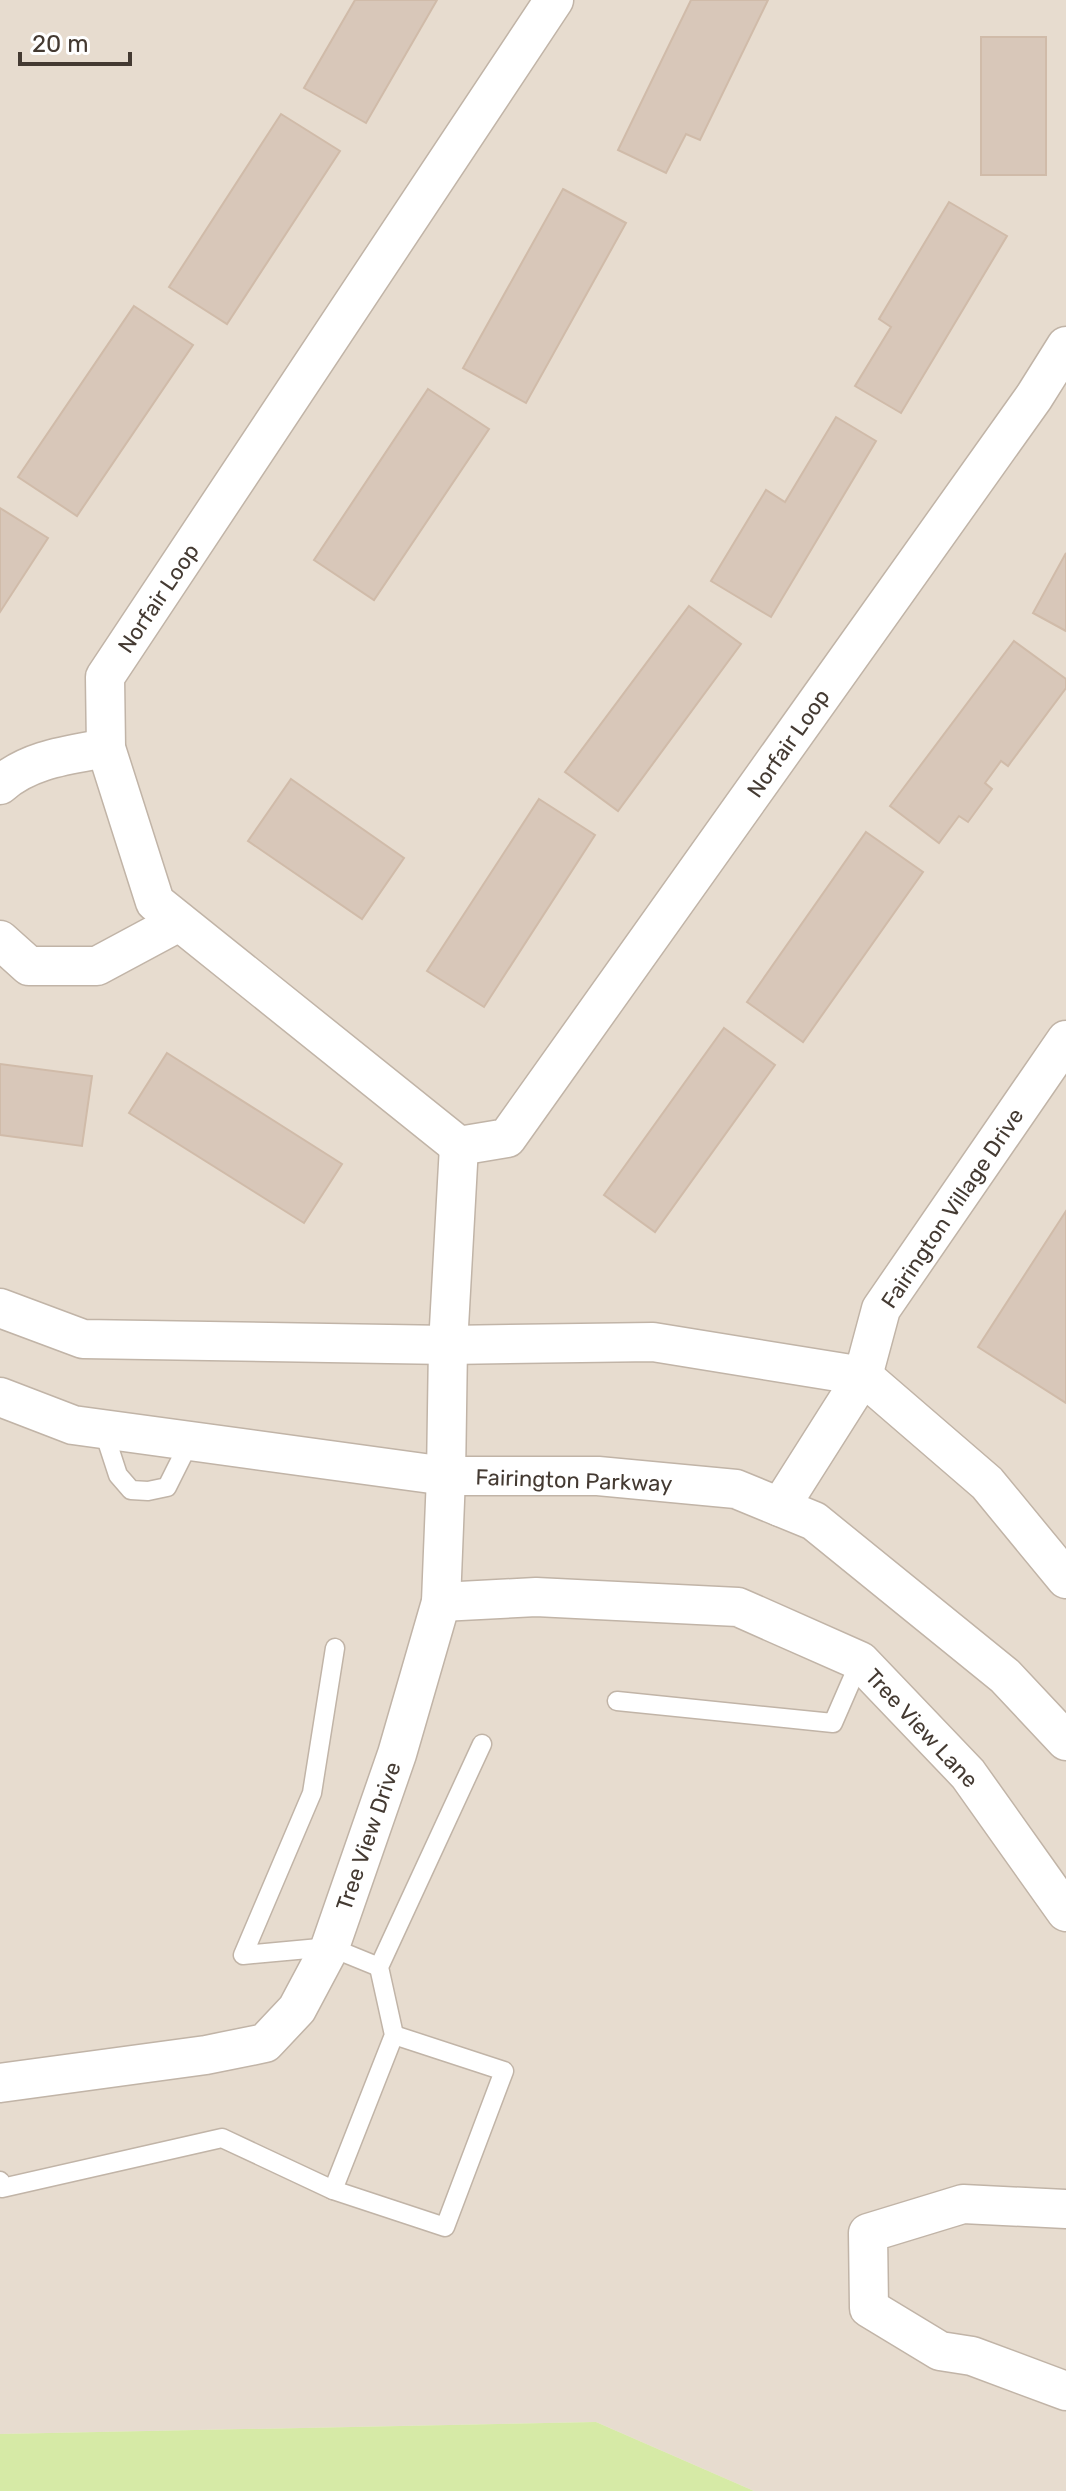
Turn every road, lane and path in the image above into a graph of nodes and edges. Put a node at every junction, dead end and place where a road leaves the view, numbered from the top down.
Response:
1 (554, 0) edge
2 (1066, 346) edge
3 (106, 748) junction
4 (0, 785) edge
5 (179, 922) junction
6 (0, 940) edge
7 (1066, 1040) edge
8 (459, 1146) junction
9 (0, 1308) edge
10 (448, 1345) junction
11 (863, 1376) junction
12 (0, 1397) edge
13 (103, 1429) junction
14 (190, 1441) junction
15 (446, 1476) junction
16 (780, 1507) junction
17 (1066, 1579) edge
18 (441, 1602) junction
19 (335, 1648) dead end
20 (860, 1661) junction
21 (617, 1701) dead end
22 (1066, 1741) edge
23 (482, 1744) dead end
24 (1066, 1912) edge
25 (330, 1947) junction
26 (379, 1967) junction
27 (394, 2035) junction
28 (0, 2083) edge
29 (0, 2181) edge
30 (333, 2190) junction
31 (1066, 2209) edge
32 (1066, 2391) edge

1 - 3 street, Norfair Loop
2 - 8 street, Norfair Loop
3 - 4 street
3 - 5 street, Norfair Loop
5 - 6 street
5 - 8 street, Norfair Loop
7 - 11 street, Fairington Village Drive
8 - 10 street
9 - 10 street
10 - 11 street
10 - 15 street, Tree View Drive
11 - 16 street, Fairington Village Drive
11 - 17 street
12 - 13 street, Fairington Parkway
13 - 14 street, Fairington Parkway
13 - 14 lane
14 - 15 street, Fairington Parkway
15 - 16 street, Fairington Parkway
15 - 18 street, Tree View Drive
16 - 22 street, Fairington Parkway
18 - 20 street, Tree View Lane
18 - 25 street, Tree View Drive
19 - 25 lane
20 - 21 lane
20 - 24 street, Tree View Lane
23 - 26 lane
25 - 26 lane
25 - 28 street, Tree View Drive
26 - 27 lane
27 - 30 lane
27 - 30 lane
29 - 30 lane
31 - 32 street

